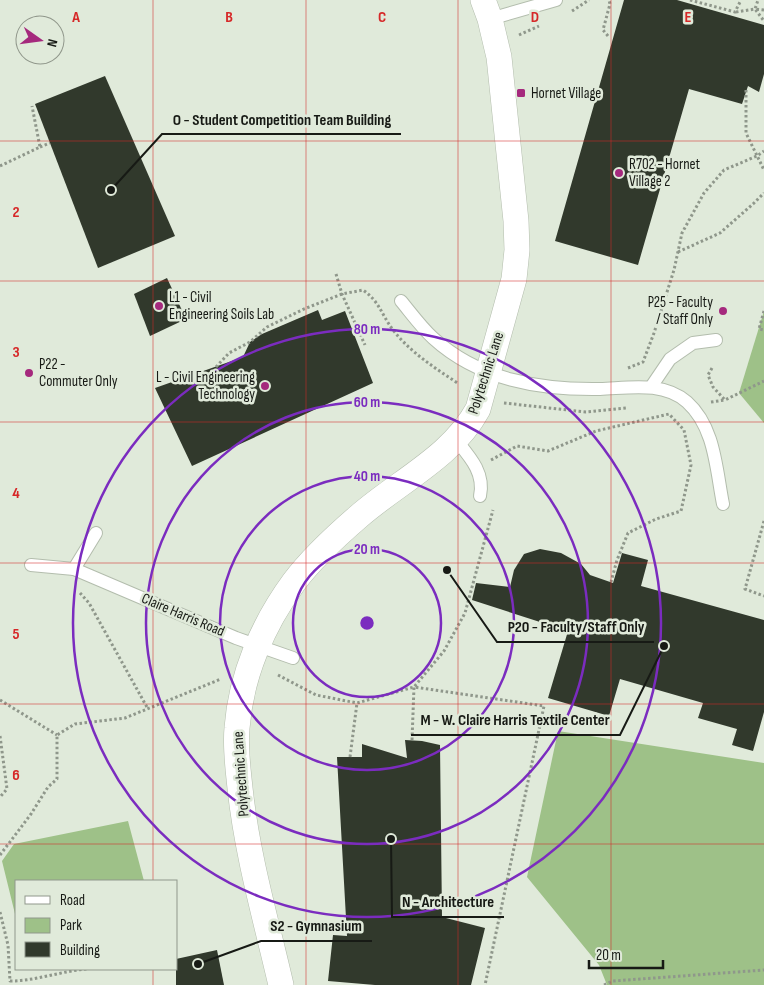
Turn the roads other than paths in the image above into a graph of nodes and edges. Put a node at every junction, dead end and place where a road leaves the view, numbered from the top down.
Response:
1 (556, 0) edge
2 (487, 9) edge
3 (401, 301) dead end
4 (716, 340) dead end
5 (489, 372) junction
6 (651, 388) junction
7 (463, 448) junction
8 (480, 496) dead end
9 (723, 504) dead end
10 (96, 533) dead end
11 (31, 565) dead end
12 (74, 569) junction
13 (266, 648) junction
14 (293, 658) dead end
15 (281, 985) edge

1 - 2 lane
2 - 5 street, Polytechnic Lane
3 - 5 lane
4 - 6 lane
5 - 6 lane
5 - 7 street, Polytechnic Lane
6 - 9 lane
7 - 8 lane
7 - 13 street, Polytechnic Lane
10 - 12 lane
11 - 12 lane, Claire Harris Road
12 - 13 lane, Claire Harris Road
13 - 14 lane, Claire Harris Road
13 - 15 street, Polytechnic Lane

